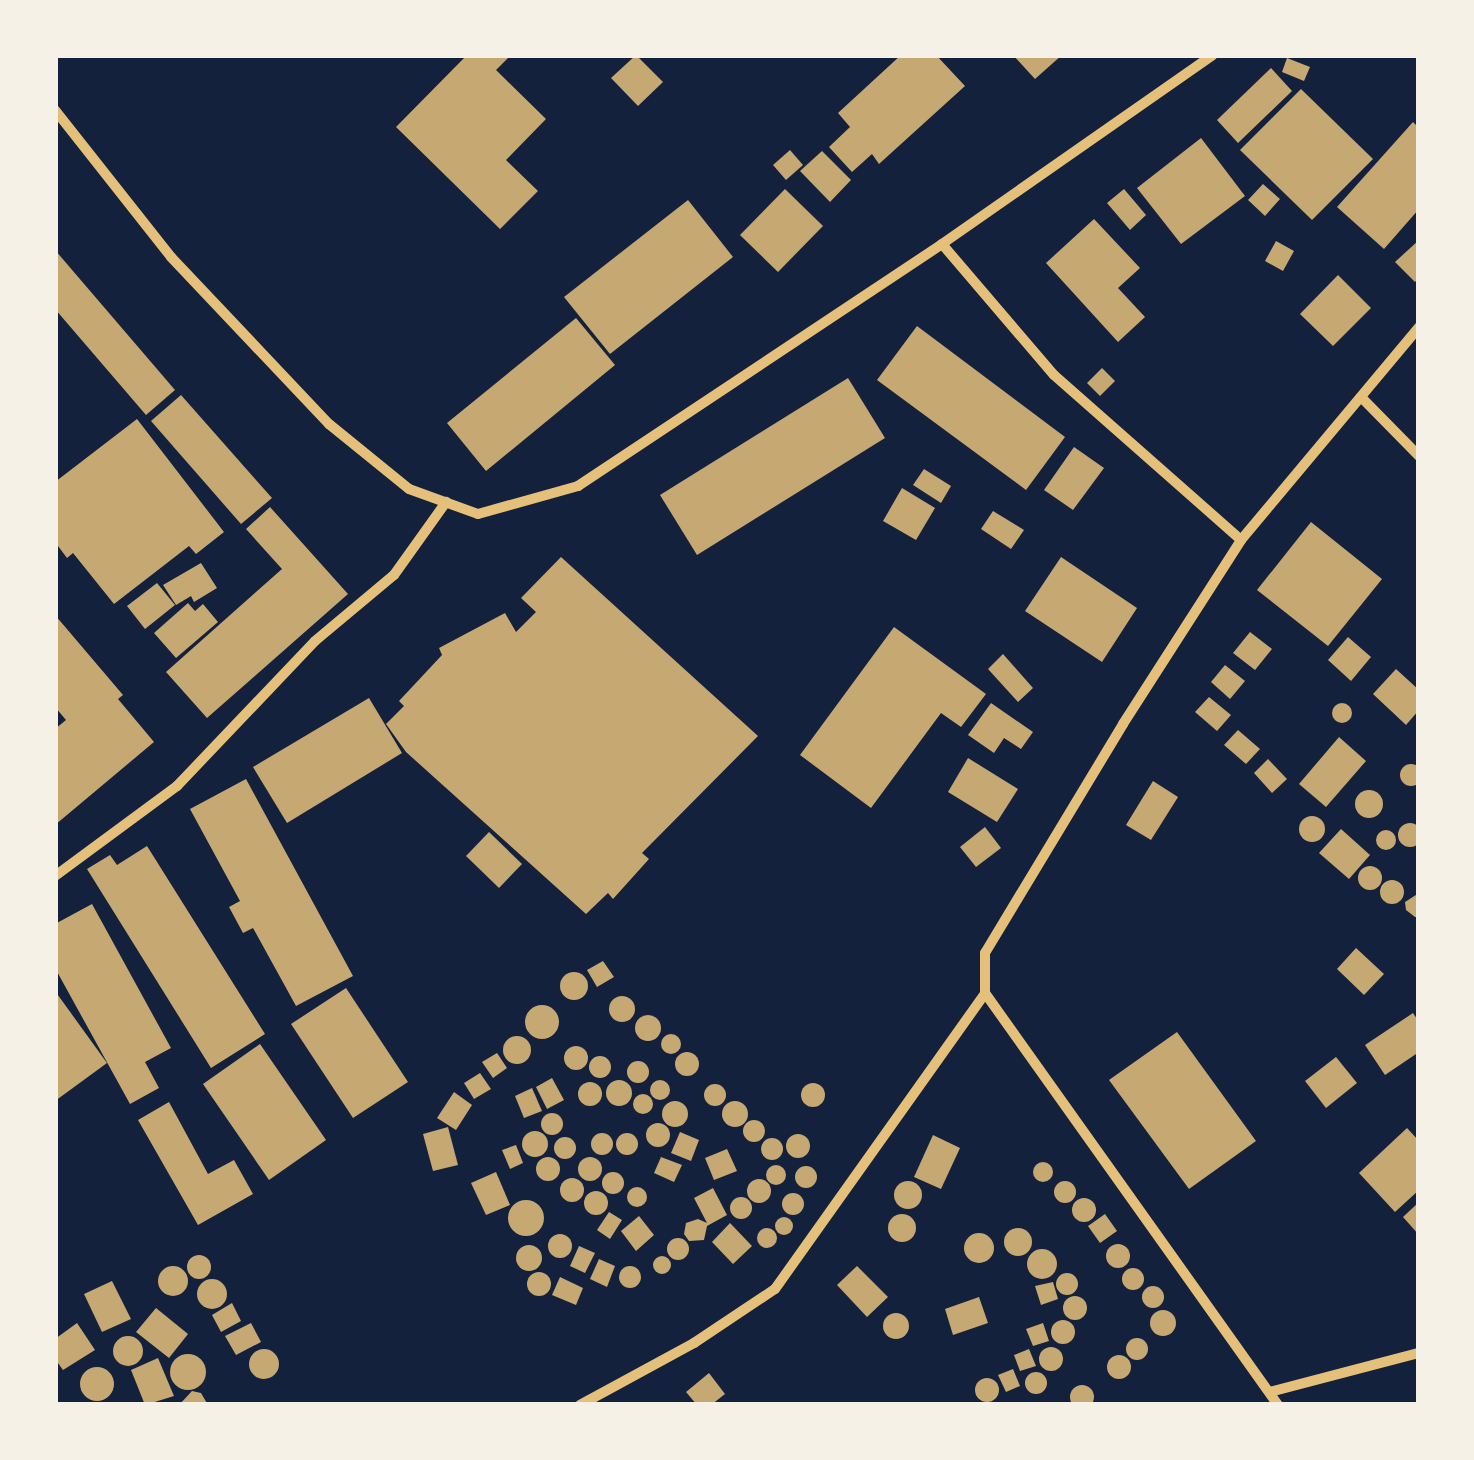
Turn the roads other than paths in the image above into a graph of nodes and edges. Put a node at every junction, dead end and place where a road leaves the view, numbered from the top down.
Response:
1 (1213, 55) edge
2 (55, 110) edge
3 (942, 244) junction
4 (1419, 326) edge
5 (1361, 397) junction
6 (1419, 456) edge
7 (446, 502) junction
8 (1241, 540) junction
9 (55, 876) edge
10 (985, 993) junction
11 (1419, 1353) edge
12 (1270, 1392) junction
13 (580, 1405) edge
14 (1278, 1405) edge

1 - 3 street
2 - 7 street
3 - 7 street
3 - 8 street
4 - 5 street
5 - 6 street
5 - 8 street
7 - 9 street
8 - 10 street
10 - 12 street
10 - 13 street
11 - 12 street
12 - 14 street

